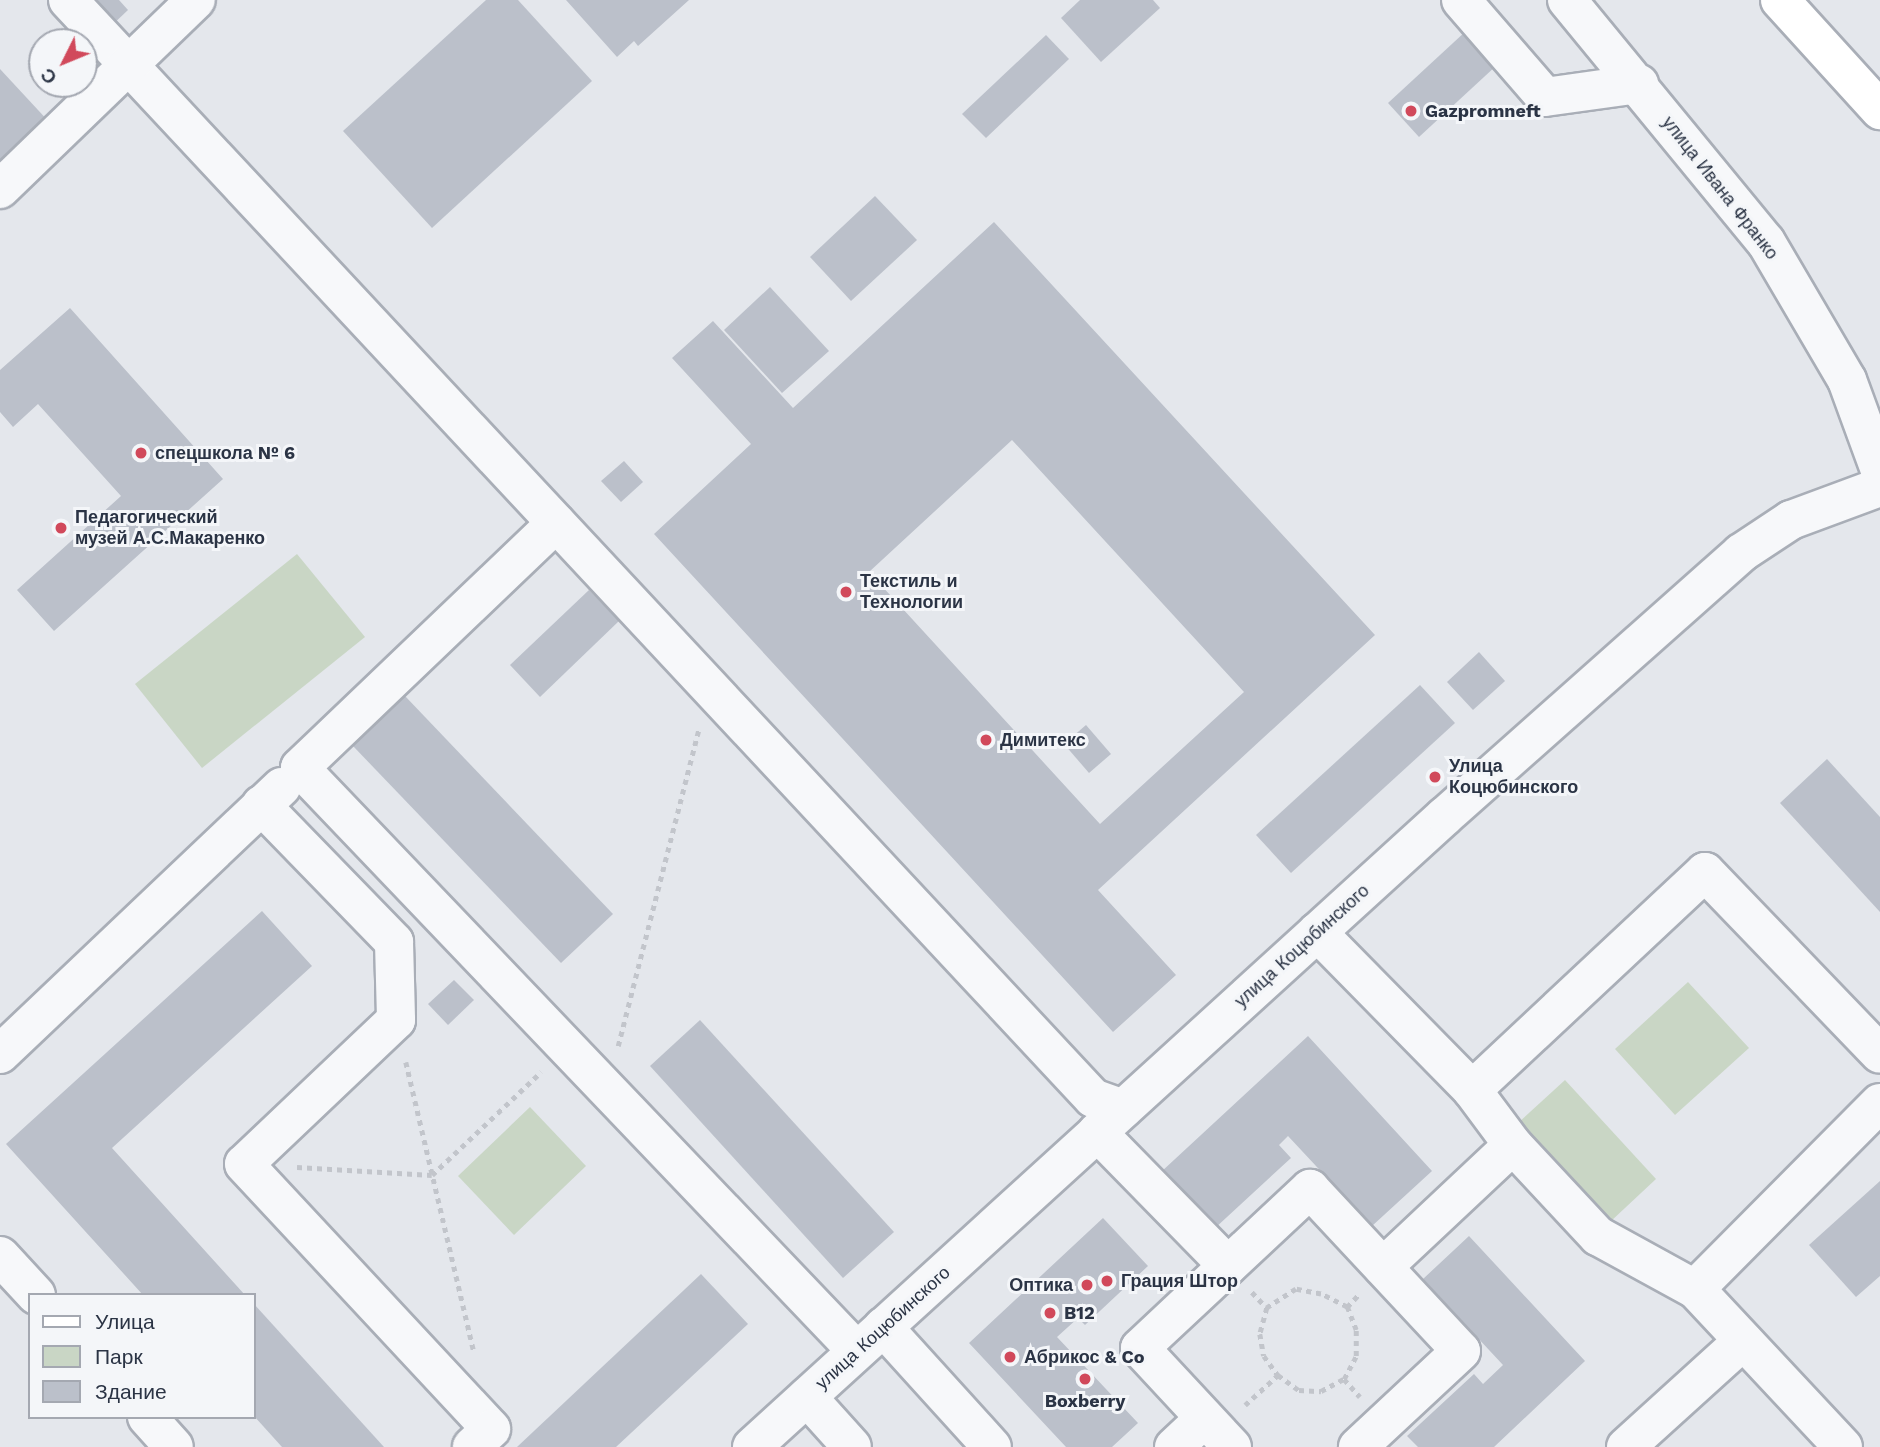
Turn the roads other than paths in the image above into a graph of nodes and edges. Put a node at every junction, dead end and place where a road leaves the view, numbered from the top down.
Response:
1 (68, 0) edge
2 (196, 0) edge
3 (1461, 0) edge
4 (1567, 0) edge
5 (1780, 0) edge
6 (130, 66) junction
7 (1639, 84) junction
8 (1880, 110) edge
9 (0, 189) edge
10 (1880, 470) edge
11 (1880, 487) edge
12 (556, 523) junction
13 (300, 768) junction
14 (261, 805) junction
15 (1317, 932) junction
16 (0, 1054) edge
17 (1880, 1054) edge
18 (1472, 1090) junction
19 (1880, 1103) edge
20 (1110, 1121) junction
21 (1513, 1145) junction
22 (0, 1256) edge
23 (1228, 1266) junction
24 (1383, 1267) junction
25 (1695, 1289) junction
26 (34, 1293) edge
27 (870, 1339) junction
28 (1743, 1341) junction
29 (807, 1397) junction
30 (149, 1419) edge
31 (1218, 1432) edge
32 (1362, 1446) edge
33 (174, 1447) edge
34 (472, 1447) edge
35 (752, 1447) edge
36 (852, 1447) edge
37 (992, 1447) edge
38 (1174, 1447) edge
39 (1626, 1447) edge
40 (1843, 1447) edge

1 - 6 street
2 - 6 street
3 - 7 street
4 - 7 street, улица Ивана Франко
5 - 8 main road
6 - 9 street
6 - 12 street
7 - 10 street, улица Ивана Франко
11 - 15 street, улица Коцюбинского
12 - 13 street
12 - 20 street
13 - 14 street
13 - 27 street
14 - 16 street
14 - 34 street
15 - 18 street
15 - 20 street, улица Коцюбинского
17 - 18 street
18 - 21 street
19 - 25 street
20 - 23 street
20 - 27 street, улица Коцюбинского
21 - 24 street
21 - 25 street
22 - 26 street
23 - 24 street
23 - 31 street
24 - 32 street
25 - 28 street
27 - 29 street, улица Коцюбинского
27 - 37 street
28 - 39 street
28 - 40 street
29 - 35 street, улица Коцюбинского
29 - 36 street
30 - 33 street
31 - 38 street

